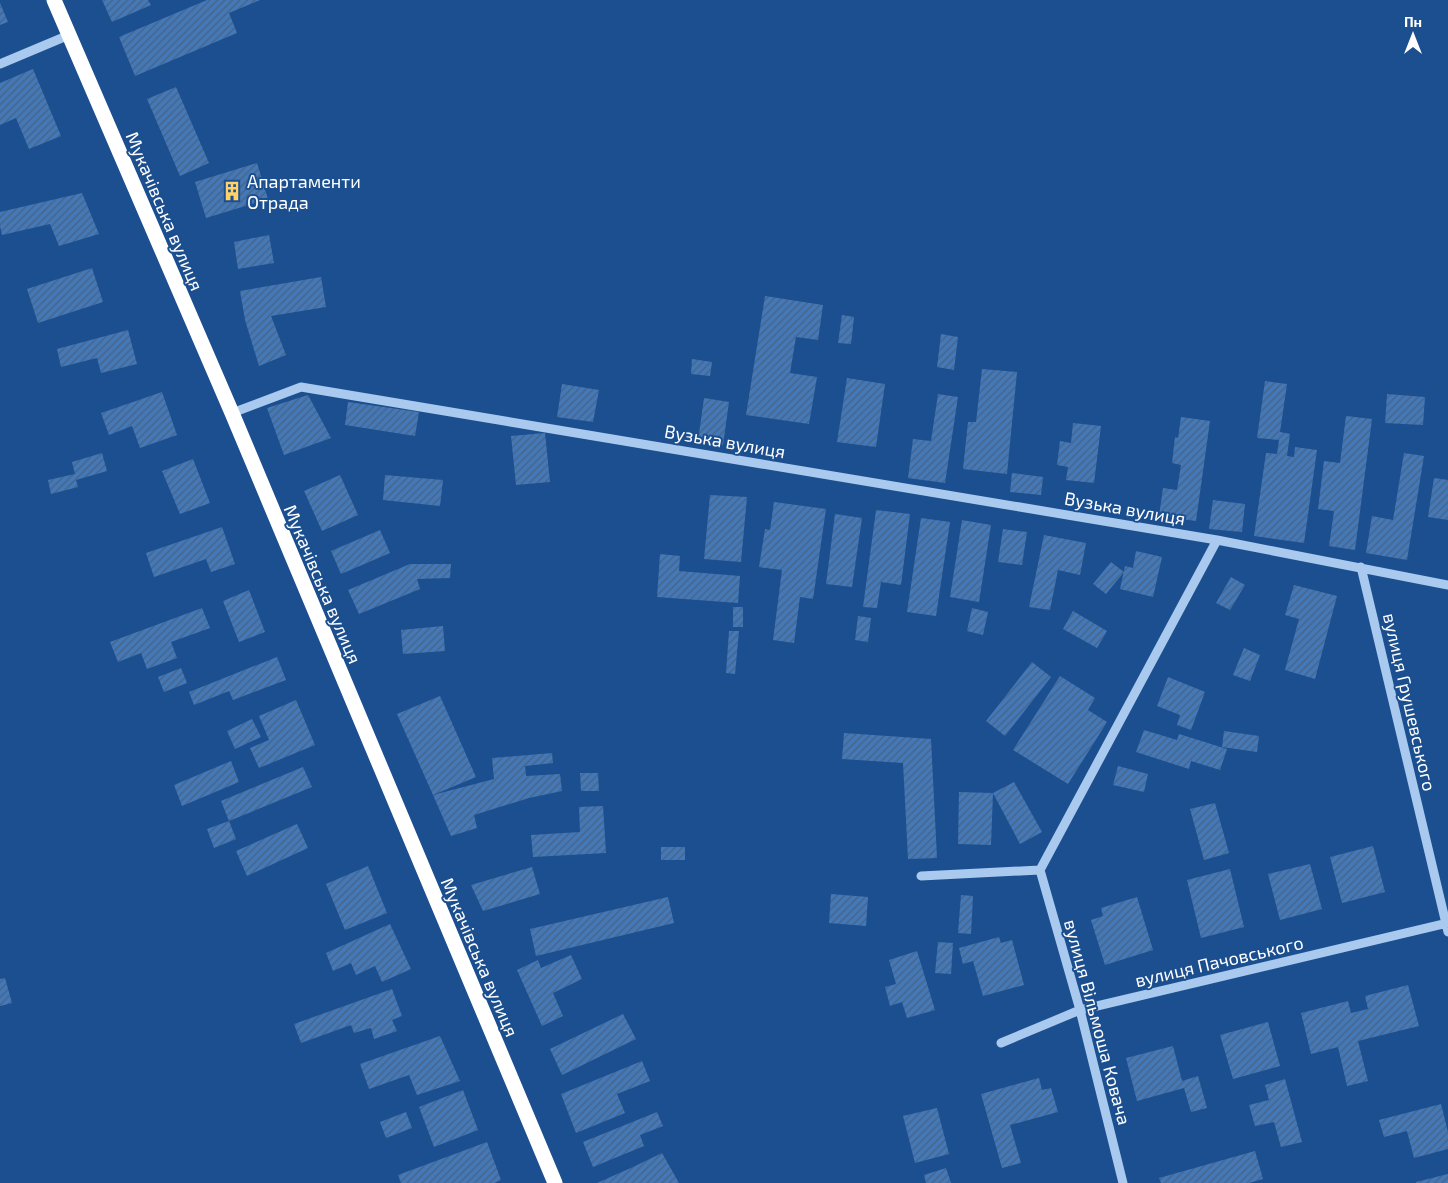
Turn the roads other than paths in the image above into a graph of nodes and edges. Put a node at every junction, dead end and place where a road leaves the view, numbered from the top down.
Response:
1 (54, 0) edge
2 (69, 35) junction
3 (0, 64) edge
4 (232, 413) junction
5 (1217, 540) junction
6 (1361, 567) junction
7 (1448, 585) edge
8 (1040, 870) junction
9 (921, 876) dead end
10 (1447, 926) edge
11 (1080, 1010) junction
12 (1001, 1043) dead end
13 (555, 1183) edge
14 (1124, 1183) edge

1 - 2 highway, Мукачівська вулиця
2 - 3 street
2 - 4 highway, Мукачівська вулиця
4 - 5 street, Вузька вулиця
4 - 13 highway, Мукачівська вулиця
5 - 6 street, Вузька вулиця
5 - 8 street
6 - 7 street, Вузька вулиця
6 - 10 street, вулиця Грушевського
8 - 9 street
8 - 11 street, вулиця Вільмоша Ковача
10 - 11 street, вулиця Пачовського
11 - 12 street, вулиця Пачовського
11 - 14 street, вулиця Вільмоша Ковача

